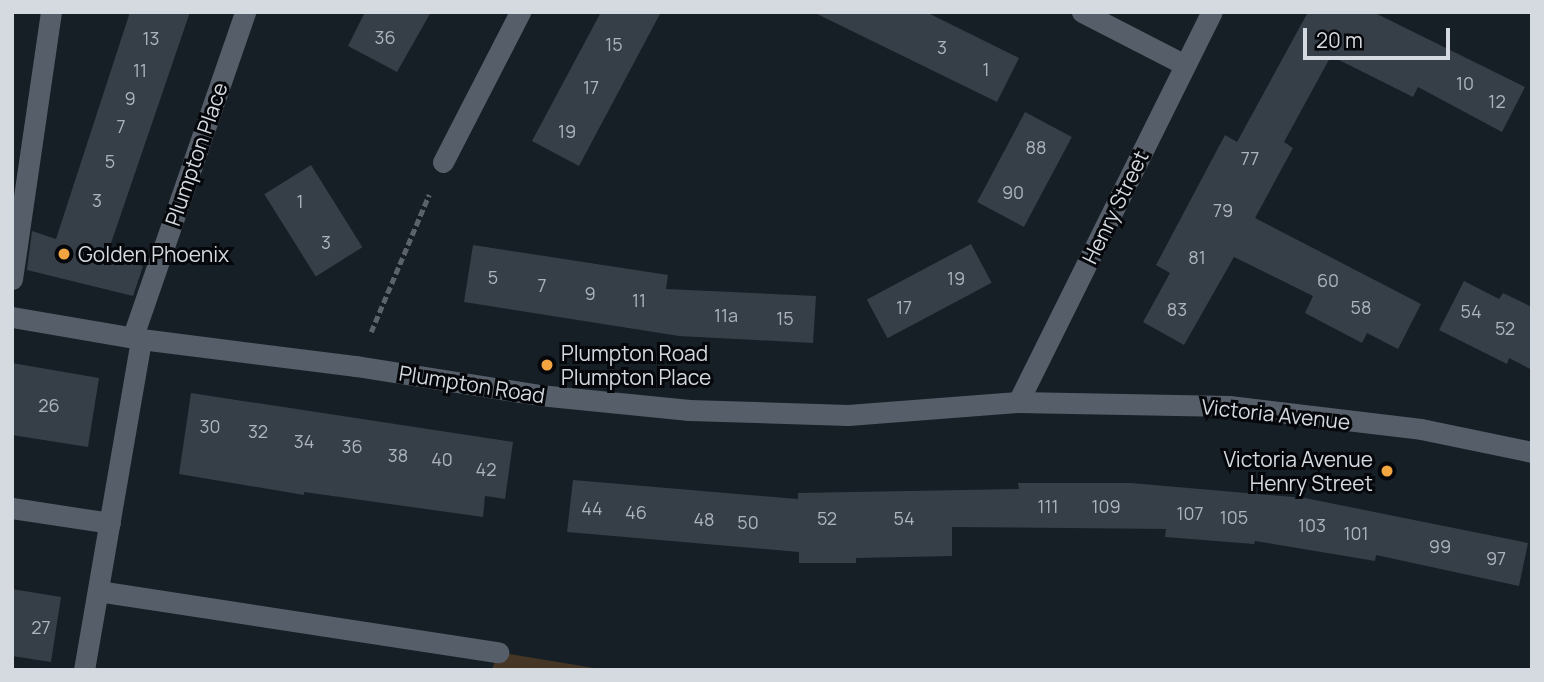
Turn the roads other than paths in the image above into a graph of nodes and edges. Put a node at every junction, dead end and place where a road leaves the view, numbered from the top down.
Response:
1 (51, 12) edge
2 (245, 12) edge
3 (520, 12) edge
4 (1082, 12) edge
5 (1212, 12) edge
6 (1185, 65) junction
7 (443, 162) road end
8 (12, 279) edge
9 (12, 317) edge
10 (137, 337) junction
11 (1018, 402) junction
12 (1532, 452) edge
13 (12, 508) edge
14 (110, 523) junction
15 (98, 591) junction
16 (498, 652) dead end
17 (84, 670) edge

1 - 8 street
2 - 10 street, Plumpton Place
3 - 7 street
4 - 6 street
5 - 6 street, Henry Street
6 - 11 street, Henry Street
9 - 10 street, Plumpton Road
10 - 11 street, Plumpton Road
10 - 14 street, Plumpton Place
11 - 12 street, Victoria Avenue
13 - 14 street
14 - 15 street, Plumpton Place
15 - 16 street
15 - 17 street, Plumpton Place

